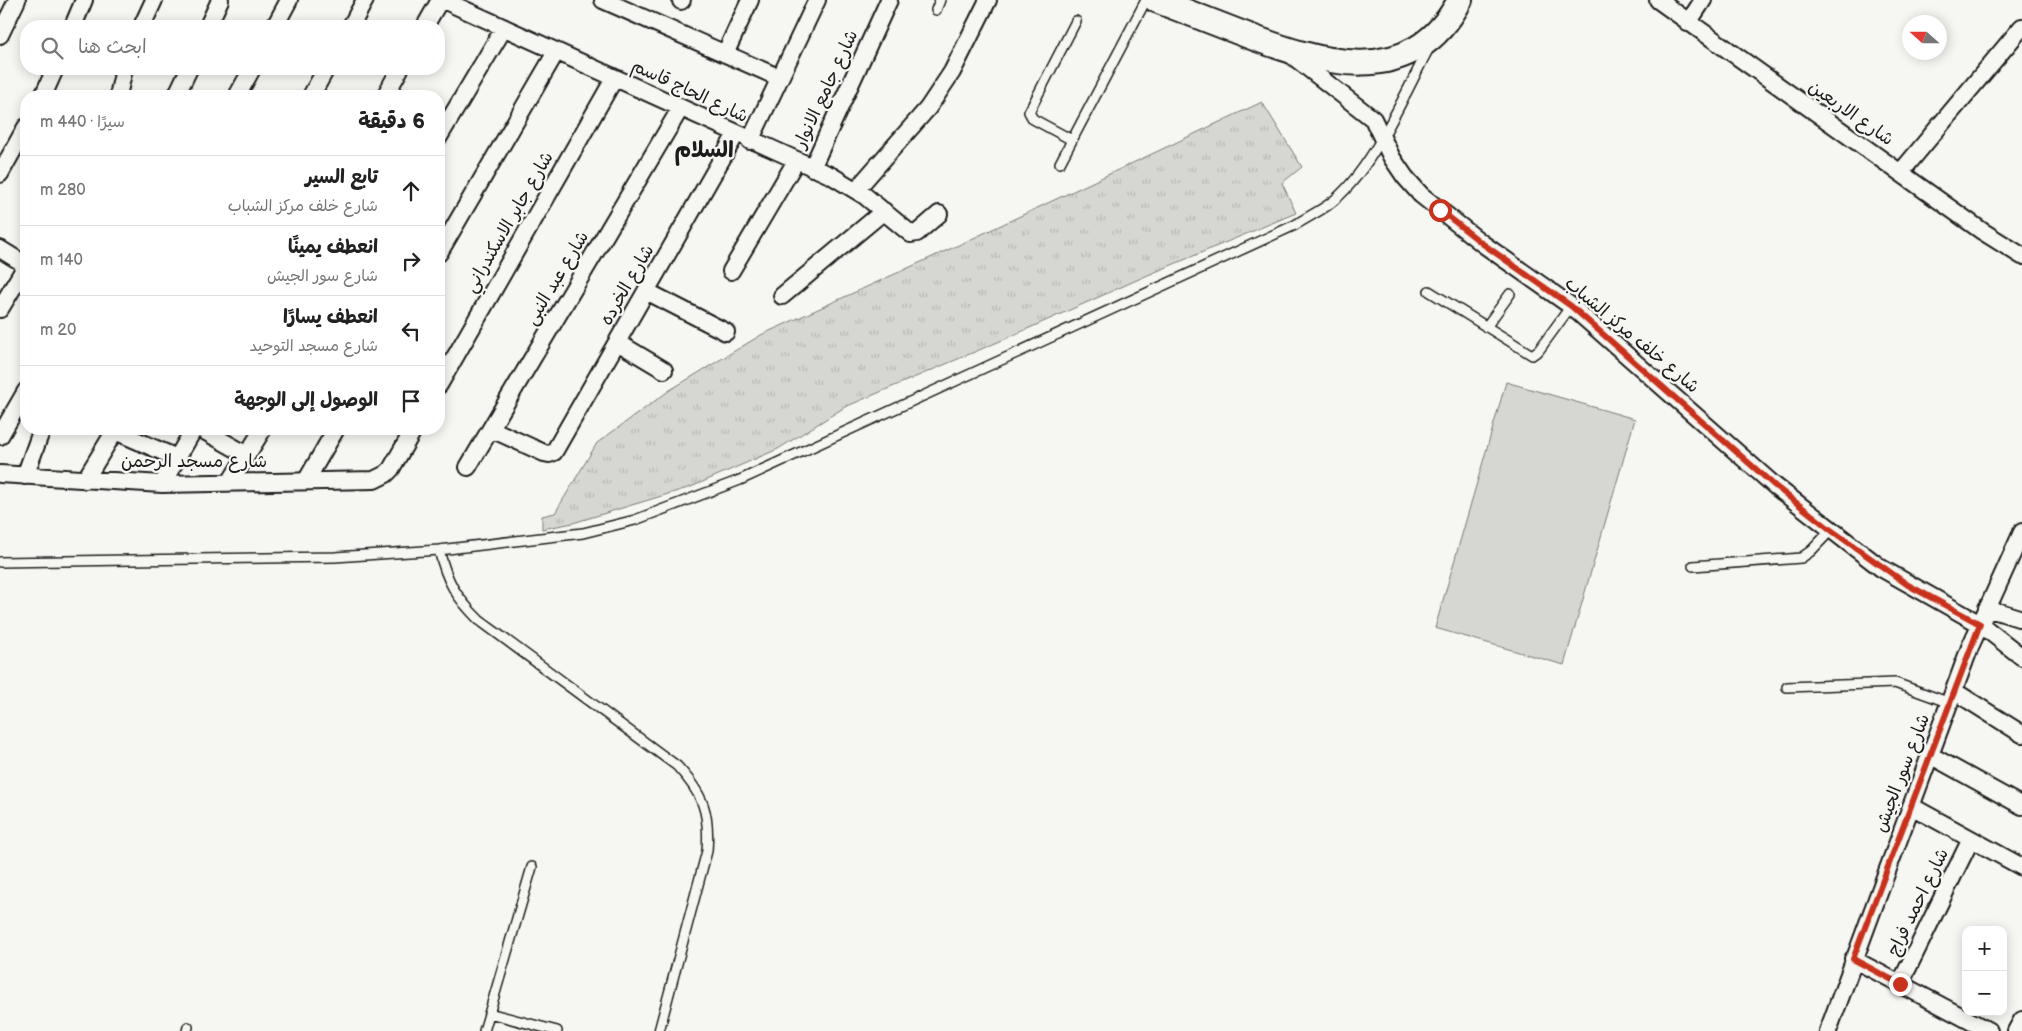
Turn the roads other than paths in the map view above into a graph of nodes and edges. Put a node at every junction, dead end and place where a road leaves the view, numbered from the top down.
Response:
1 (17, 0) edge
2 (84, 0) edge
3 (154, 0) edge
4 (220, 0) edge
5 (289, 0) edge
6 (366, 0) edge
7 (442, 0) edge
8 (603, 0) edge
9 (750, 0) edge
10 (817, 0) edge
11 (890, 0) edge
12 (940, 0) edge
13 (988, 0) edge
14 (1146, 0) edge
15 (1156, 0) edge
16 (1460, 0) edge
17 (1658, 0) edge
18 (1703, 0) edge
19 (936, 10) dead end
20 (76, 20) edge
21 (145, 20) edge
22 (211, 20) edge
23 (278, 20) edge
24 (354, 20) edge
25 (429, 20) edge
26 (1076, 21) dead end
27 (1688, 23) junction
28 (2022, 27) edge
29 (504, 28) junction
30 (0, 35) edge
31 (1435, 36) junction
32 (1284, 50) junction
33 (556, 52) junction
34 (725, 54) junction
35 (52, 75) edge
36 (123, 75) edge
37 (186, 75) edge
38 (249, 75) edge
39 (323, 75) edge
40 (397, 75) edge
41 (780, 78) junction
42 (614, 79) junction
43 (46, 90) edge
44 (119, 90) edge
45 (179, 90) edge
46 (240, 90) edge
47 (314, 90) edge
48 (388, 90) edge
49 (680, 109) junction
50 (445, 127) edge
51 (1382, 137) junction
52 (20, 138) edge
53 (743, 138) junction
54 (1072, 140) junction
55 (796, 161) junction
56 (1060, 163) dead end
57 (812, 168) junction
58 (1901, 172) junction
59 (0, 174) edge
60 (856, 190) junction
61 (884, 211) junction
62 (938, 214) dead end
63 (445, 243) edge
64 (0, 249) edge
65 (2022, 256) edge
66 (20, 261) edge
67 (731, 272) dead end
68 (20, 275) edge
69 (646, 291) junction
70 (1429, 291) dead end
71 (1510, 294) dead end
72 (782, 296) dead end
73 (1571, 306) junction
74 (0, 309) edge
75 (1486, 327) junction
76 (726, 332) dead end
77 (618, 342) junction
78 (664, 370) dead end
79 (445, 375) edge
80 (20, 402) edge
81 (491, 429) junction
82 (40, 435) edge
83 (112, 435) edge
84 (126, 435) edge
85 (190, 435) edge
86 (212, 435) edge
87 (259, 435) edge
88 (333, 435) edge
89 (410, 435) edge
90 (0, 436) edge
91 (247, 455) junction
92 (177, 458) junction
93 (468, 467) dead end
94 (0, 474) edge
95 (25, 476) junction
96 (85, 480) junction
97 (306, 481) junction
98 (230, 482) junction
99 (162, 484) junction
100 (1831, 530) junction
101 (2022, 532) edge
102 (439, 550) junction
103 (0, 562) edge
104 (1693, 566) dead end
105 (1988, 608) junction
106 (2022, 619) edge
107 (1980, 624) junction
108 (2022, 657) edge
109 (1787, 687) dead end
110 (1952, 697) junction
111 (2022, 734) edge
112 (1930, 755) junction
113 (1911, 806) junction
114 (2022, 806) edge
115 (1972, 839) junction
116 (532, 867) dead end
117 (2022, 867) edge
118 (1853, 959) junction
119 (1900, 984) junction
120 (489, 1013) junction
121 (2022, 1020) edge
122 (484, 1031) edge
123 (557, 1031) edge
124 (659, 1031) edge
125 (1828, 1031) edge
126 (1989, 1031) edge
127 (2016, 1031) edge

1 - 30 street
2 - 20 street
3 - 21 street
4 - 22 street
5 - 23 street
6 - 24 street
7 - 25 street
7 - 29 street, شارع الحاج قاسم
8 - 34 street
9 - 34 street
10 - 41 street, شارع الخرده
11 - 57 street, شارع جامع الانوار
12 - 19 lane
13 - 60 street
14 - 54 lane
15 - 32 street
16 - 31 street
17 - 27 street, شارع الاربعين
18 - 27 street
26 - 54 lane
27 - 58 street, شارع الاربعين
28 - 58 street
29 - 33 street, شارع الحاج قاسم
29 - 50 street
31 - 32 street
31 - 51 lane
32 - 51 street, شارع خلف مركز الشباب
33 - 42 street, شارع الحاج قاسم
33 - 63 street
34 - 41 street
35 - 43 street
36 - 44 street
37 - 45 street
38 - 46 street
39 - 47 street
40 - 48 street
41 - 53 street, شارع الخرده
42 - 49 street, شارع الحاج قاسم
42 - 79 street, شارع جابر الاسكندراني
49 - 53 street, شارع الحاج قاسم
49 - 81 street, شارع عبد النبى
51 - 73 street, شارع خلف مركز الشباب
51 - 102 lane
52 - 59 street
53 - 55 street, شارع الحاج قاسم
53 - 69 street, شارع الخرده
54 - 56 lane
55 - 57 street, شارع الحاج قاسم
55 - 67 street, شارع جامع الانوار
57 - 60 street, شارع الحاج قاسم
58 - 65 street, شارع الاربعين
60 - 61 street, شارع الحاج قاسم
61 - 62 street, شارع الحاج قاسم
61 - 72 street
64 - 66 street
68 - 74 street
69 - 76 street
69 - 77 street, شارع الخرده
70 - 75 lane
71 - 75 lane
73 - 75 lane
73 - 100 street, شارع خلف مركز الشباب
77 - 78 street
77 - 81 street, شارع الخرده
80 - 90 street
81 - 93 street, شارع عبد النبى
82 - 95 street
83 - 96 street
84 - 92 street
85 - 92 street
86 - 91 street
87 - 91 street
88 - 97 street
89 - 97 street, شارع مسجد الرحمن
91 - 98 street
92 - 99 street
94 - 95 street, شارع مسجد الرحمن
95 - 96 street, شارع مسجد الرحمن
96 - 99 street, شارع مسجد الرحمن
97 - 98 street, شارع مسجد الرحمن
98 - 99 street, شارع مسجد الرحمن
100 - 104 lane
100 - 107 street, شارع خلف مركز الشباب
101 - 105 street, شارع سور الجيش
102 - 103 lane
102 - 124 lane
105 - 106 street
105 - 107 street, شارع سور الجيش
107 - 108 street, شارع خلف مركز الشباب
107 - 110 street, شارع سور الجيش
109 - 110 lane
110 - 111 street
110 - 112 street, شارع سور الجيش
112 - 113 street, شارع سور الجيش
112 - 114 street
113 - 115 street
113 - 118 street, شارع سور الجيش
115 - 117 street
115 - 119 street, شارع احمد فراج
116 - 120 lane
118 - 119 street
118 - 125 street, شارع سور الجيش
119 - 126 street
120 - 122 lane
120 - 123 lane
121 - 127 street

